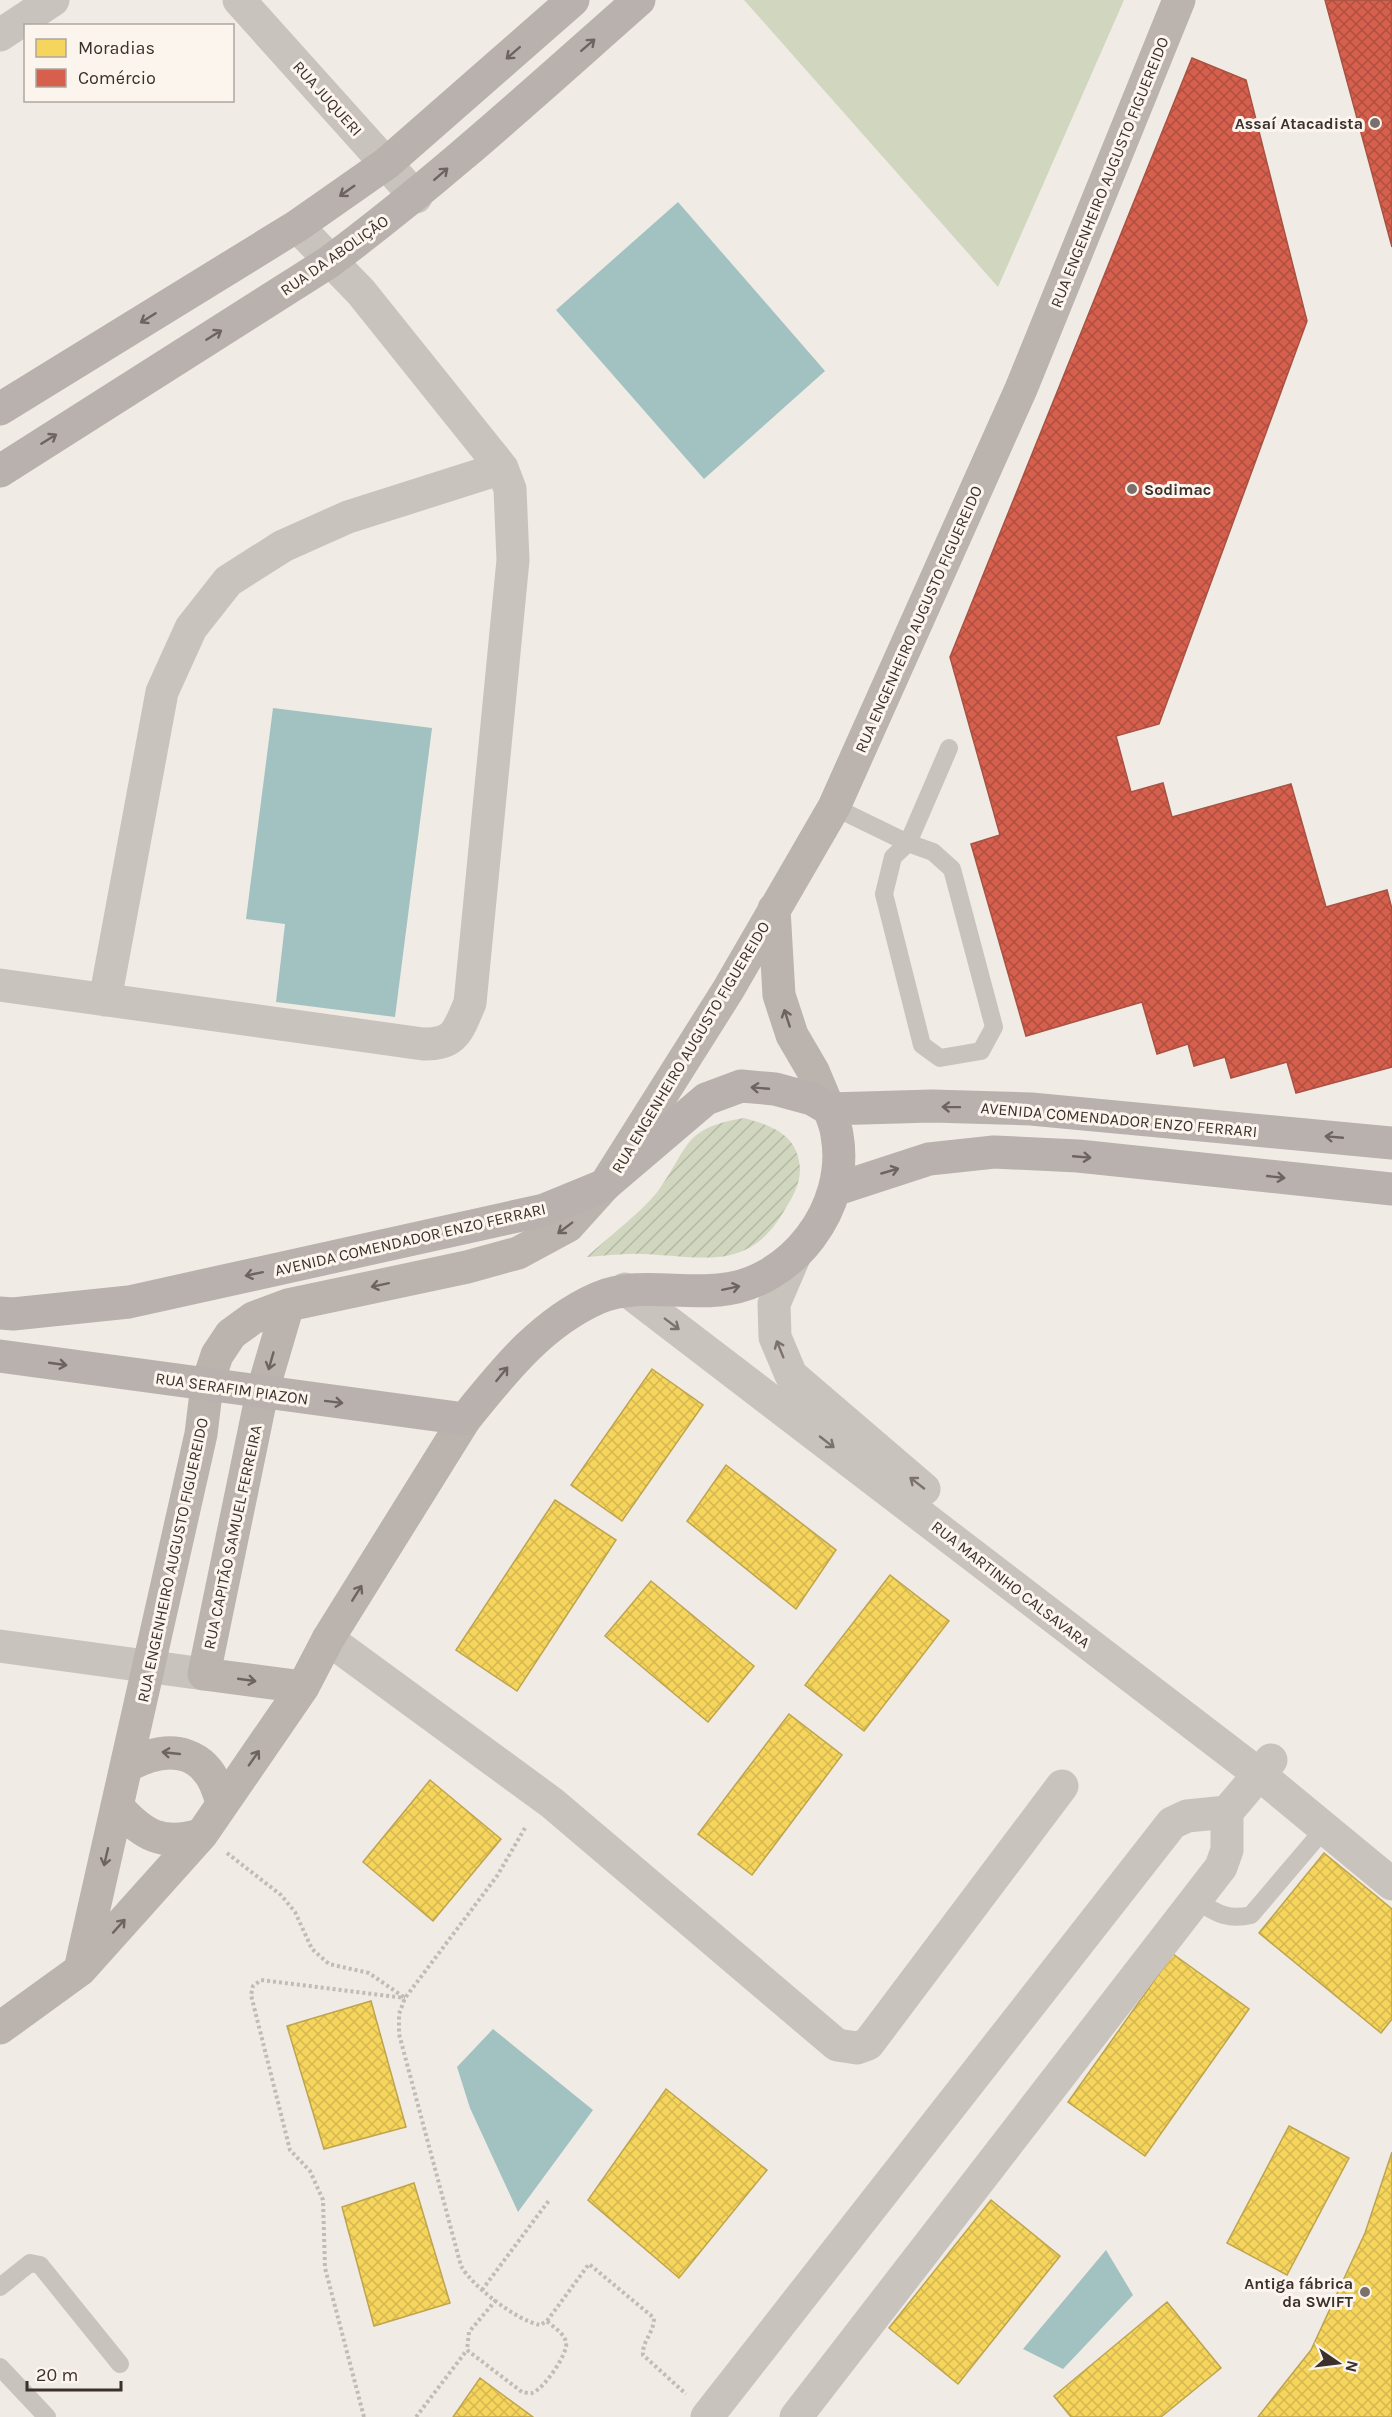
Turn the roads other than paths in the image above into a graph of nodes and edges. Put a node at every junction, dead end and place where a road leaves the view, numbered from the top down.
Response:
1 (52, 0) edge
2 (239, 0) edge
3 (573, 0) edge
4 (639, 0) edge
5 (1179, 0) edge
6 (0, 35) edge
7 (387, 163) junction
8 (416, 196) junction
9 (297, 226) junction
10 (329, 262) junction
11 (0, 409) edge
12 (502, 468) junction
13 (0, 471) edge
14 (950, 748) dead end
15 (834, 807) junction
16 (908, 843) junction
17 (774, 909) junction
18 (0, 985) edge
19 (105, 1000) junction
20 (829, 1109) junction
21 (1392, 1143) edge
22 (1309, 1181) junction
23 (605, 1185) junction
24 (1392, 1189) edge
25 (834, 1190) junction
26 (1392, 1198) edge
27 (795, 1255) junction
28 (625, 1289) junction
29 (288, 1305) junction
30 (0, 1313) edge
31 (0, 1356) edge
32 (207, 1384) junction
33 (262, 1393) junction
34 (465, 1419) junction
35 (328, 1639) junction
36 (0, 1646) edge
37 (150, 1668) junction
38 (204, 1674) junction
39 (303, 1687) junction
40 (127, 1766) junction
41 (1266, 1767) junction
42 (1062, 1786) dead end
43 (222, 1805) junction
44 (117, 1806) junction
45 (1227, 1812) junction
46 (1324, 1828) junction
47 (202, 1834) junction
48 (1392, 1858) edge
49 (1392, 1884) edge
50 (1194, 1900) junction
51 (80, 1970) junction
52 (0, 2028) edge
53 (0, 2287) edge
54 (120, 2364) dead end
55 (0, 2367) edge
56 (709, 2415) edge
57 (46, 2417) edge
58 (796, 2417) edge

1 - 6 street
2 - 7 street, RUA JUQUERI
3 -> 7 main road
8 -> 4 main road, RUA DA ABOLIÇÃO
5 - 15 main road, RUA ENGENHEIRO AUGUSTO FIGUEREIDO
7 - 8 street, RUA JUQUERI
7 -> 9 main road
8 - 10 main road, RUA DA ABOLIÇÃO
9 - 10 street
9 -> 11 main road
10 - 12 street
13 -> 10 main road, RUA DA ABOLIÇÃO
12 - 19 street
12 - 19 street
14 - 16 lane
15 - 16 lane
15 - 17 main road, RUA ENGENHEIRO AUGUSTO FIGUEREIDO
16 - 16 lane
20 -> 17 main road
17 - 23 main road, RUA ENGENHEIRO AUGUSTO FIGUEREIDO
18 - 19 street
21 -> 20 main road, AVENIDA COMENDADOR ENZO FERRARI
20 -> 23 main road, AVENIDA COMENDADOR ENZO FERRARI
20 - 25 main road
22 - 24 main road
25 -> 22 main road
22 - 26 lane
23 -> 29 main road, RUA ENGENHEIRO AUGUSTO FIGUEREIDO
23 -> 30 main road, AVENIDA COMENDADOR ENZO FERRARI
25 - 27 main road
28 -> 27 main road
41 -> 27 street, RUA MARTINHO CALSAVARA
34 -> 28 main road
28 -> 41 street, RUA MARTINHO CALSAVARA
29 - 32 main road, RUA ENGENHEIRO AUGUSTO FIGUEREIDO
29 -> 33 main road, RUA CAPITÃO SAMUEL FERREIRA
31 -> 32 main road, RUA SERAFIM PIAZON
32 - 33 main road, RUA SERAFIM PIAZON
32 - 37 main road, RUA ENGENHEIRO AUGUSTO FIGUEREIDO
33 -> 34 main road, RUA SERAFIM PIAZON
33 - 38 main road, RUA CAPITÃO SAMUEL FERREIRA
35 -> 34 main road
35 - 39 main road
35 - 42 street
36 - 37 street
37 - 38 street
37 - 40 main road, RUA ENGENHEIRO AUGUSTO FIGUEREIDO
38 -> 39 main road, RUA CAPITÃO SAMUEL FERREIRA
43 -> 39 main road
43 -> 40 main road
40 - 44 main road, RUA ENGENHEIRO AUGUSTO FIGUEREIDO
41 - 45 street
41 - 46 street, RUA MARTINHO CALSAVARA
41 - 48 street, RUA MARTINHO CALSAVARA
43 - 47 main road
44 - 47 main road
44 -> 51 main road, RUA ENGENHEIRO AUGUSTO FIGUEREIDO
45 - 50 street
45 - 56 street
46 - 49 street, RUA MARTINHO CALSAVARA
46 - 50 lane
51 -> 47 main road
50 - 58 street
51 - 52 main road
53 - 54 lane
55 - 57 lane

